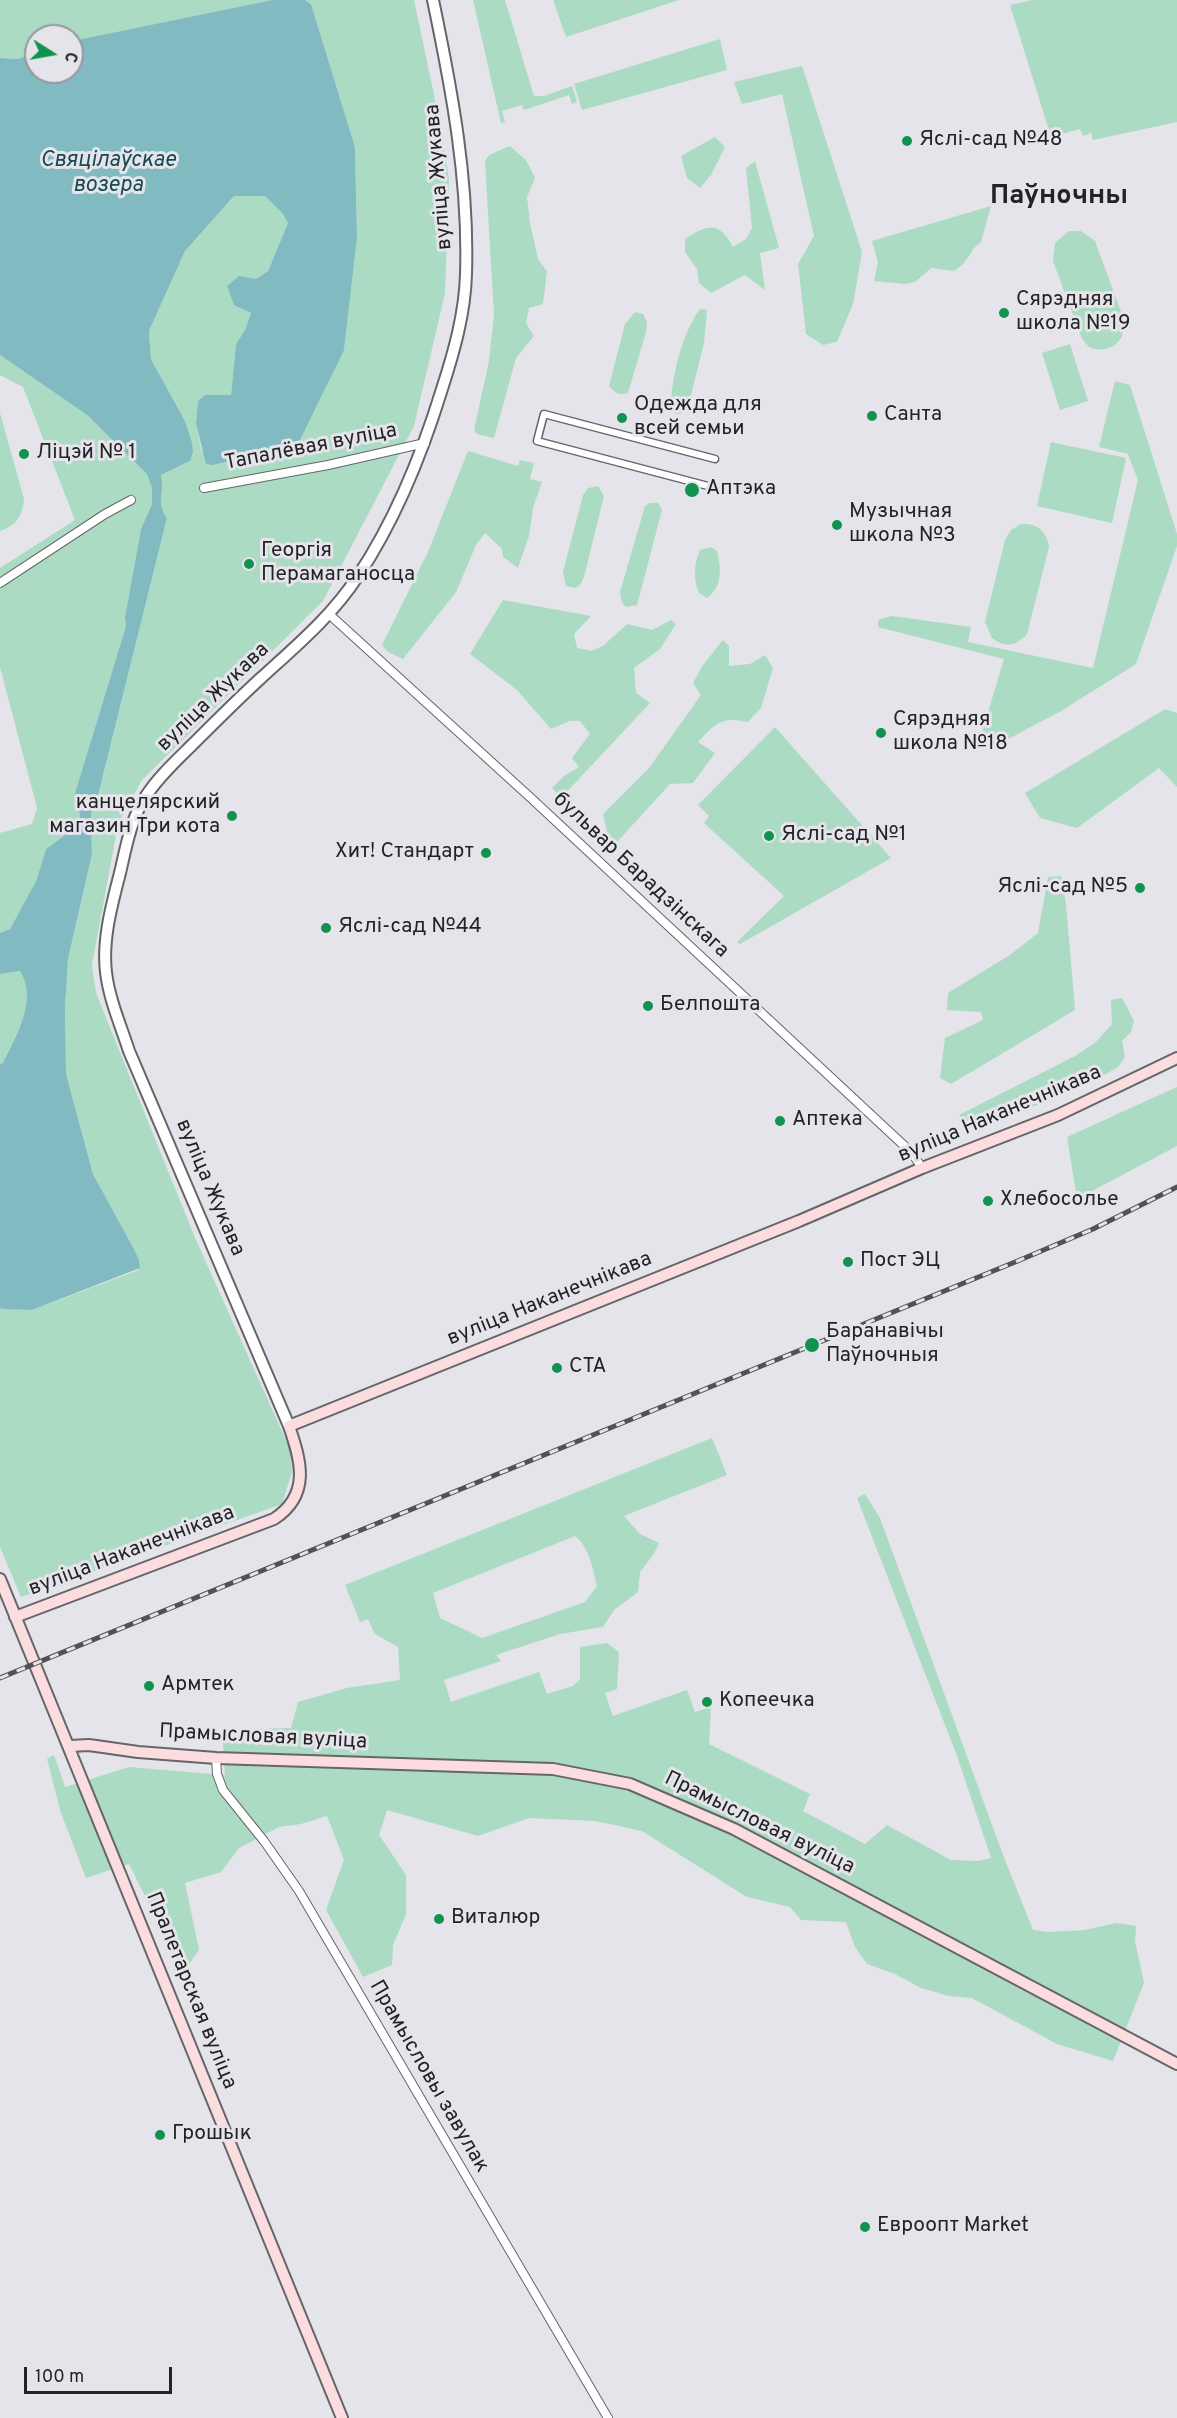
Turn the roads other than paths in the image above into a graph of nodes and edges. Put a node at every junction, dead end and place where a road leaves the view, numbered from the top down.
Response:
1 (433, 0) edge
2 (425, 443) junction
3 (716, 459) dead end
4 (708, 486) dead end
5 (204, 488) dead end
6 (131, 501) dead end
7 (0, 583) edge
8 (330, 615) junction
9 (1177, 1058) edge
10 (922, 1168) junction
11 (289, 1426) junction
12 (1, 1583) edge
13 (15, 1617) junction
14 (70, 1746) junction
15 (216, 1758) junction
16 (1177, 2064) edge
17 (342, 2418) edge
18 (608, 2418) edge

1 - 2 street, вуліца Жукава
2 - 5 street, Тапалёвая вуліца
2 - 8 street, вуліца Жукава
3 - 4 street
6 - 7 street
8 - 10 street, бульвар Барадзінскага
8 - 11 street, вуліца Жукава
9 - 10 main road, вуліца Наканечнікава
10 - 11 main road, вуліца Наканечнікава
11 - 13 main road, вуліца Наканечнікава
12 - 13 main road, Пралетарская вуліца
13 - 14 main road, Пралетарская вуліца
14 - 15 main road, Прамысловая вуліца
14 - 17 main road, Пралетарская вуліца
15 - 16 main road, Прамысловая вуліца
15 - 18 street, Прамысловы завулак

